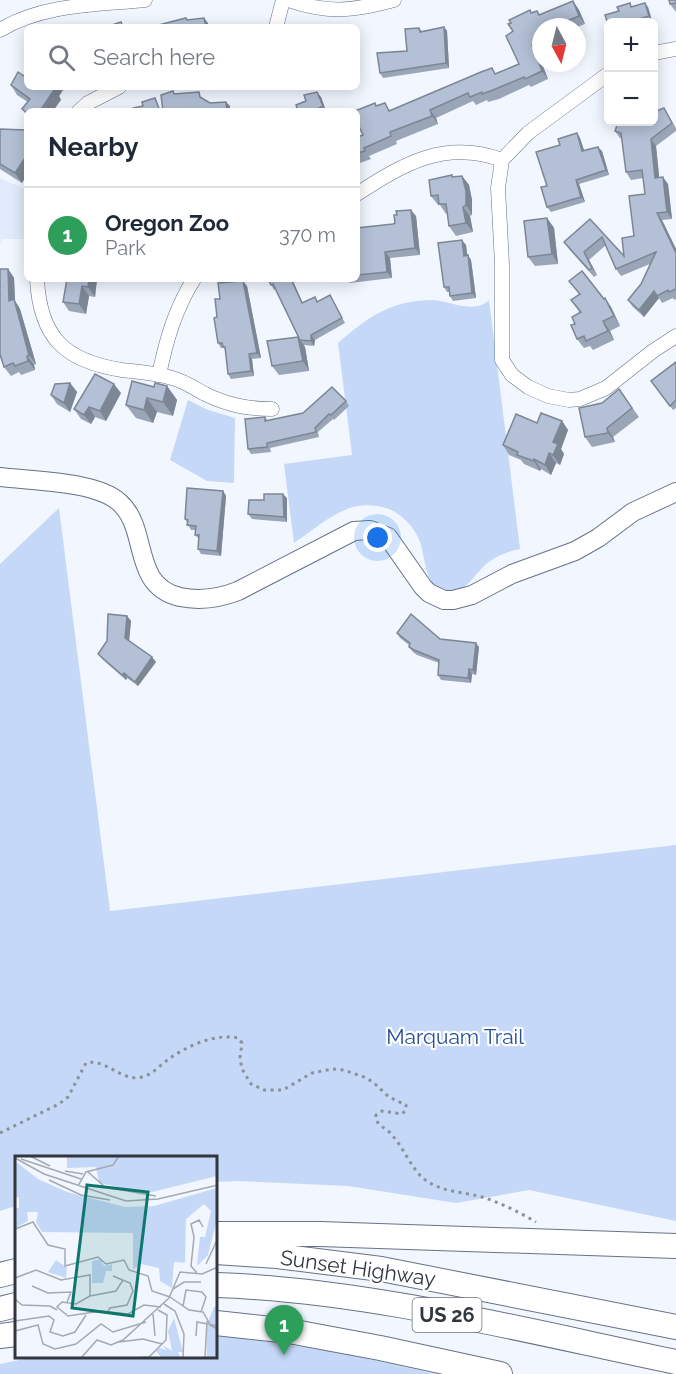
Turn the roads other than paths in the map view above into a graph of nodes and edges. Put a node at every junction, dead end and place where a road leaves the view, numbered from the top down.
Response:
1 (145, 0) edge
2 (283, 0) edge
3 (288, 0) edge
4 (394, 0) edge
5 (277, 24) edge
6 (0, 30) edge
7 (676, 49) edge
8 (658, 52) edge
9 (604, 78) edge
10 (113, 90) edge
11 (82, 108) edge
12 (502, 160) junction
13 (360, 192) edge
14 (37, 282) edge
15 (192, 282) edge
16 (676, 336) edge
17 (159, 375) junction
18 (272, 409) dead end
19 (0, 477) edge
20 (676, 492) edge
21 (218, 1234) edge
22 (676, 1246) edge
23 (218, 1252) edge
24 (15, 1271) edge
25 (0, 1275) edge
26 (218, 1285) edge
27 (15, 1305) edge
28 (0, 1309) edge
29 (218, 1323) edge
30 (676, 1327) edge
31 (15, 1334) edge
32 (0, 1336) edge
33 (676, 1362) edge
34 (500, 1374) edge

1 - 6 street
2 - 5 street
3 - 4 street
7 - 8 street
9 - 12 street
10 - 11 street
12 - 13 street
12 - 16 street
14 - 17 street
15 - 17 street
17 - 18 street
19 - 20 main road
21 - 22 highway
23 - 30 highway, Sunset Highway / US 26
24 - 25 highway
26 - 33 highway, Sunset Highway / US 26
27 - 28 highway
29 - 34 highway
31 - 32 highway

